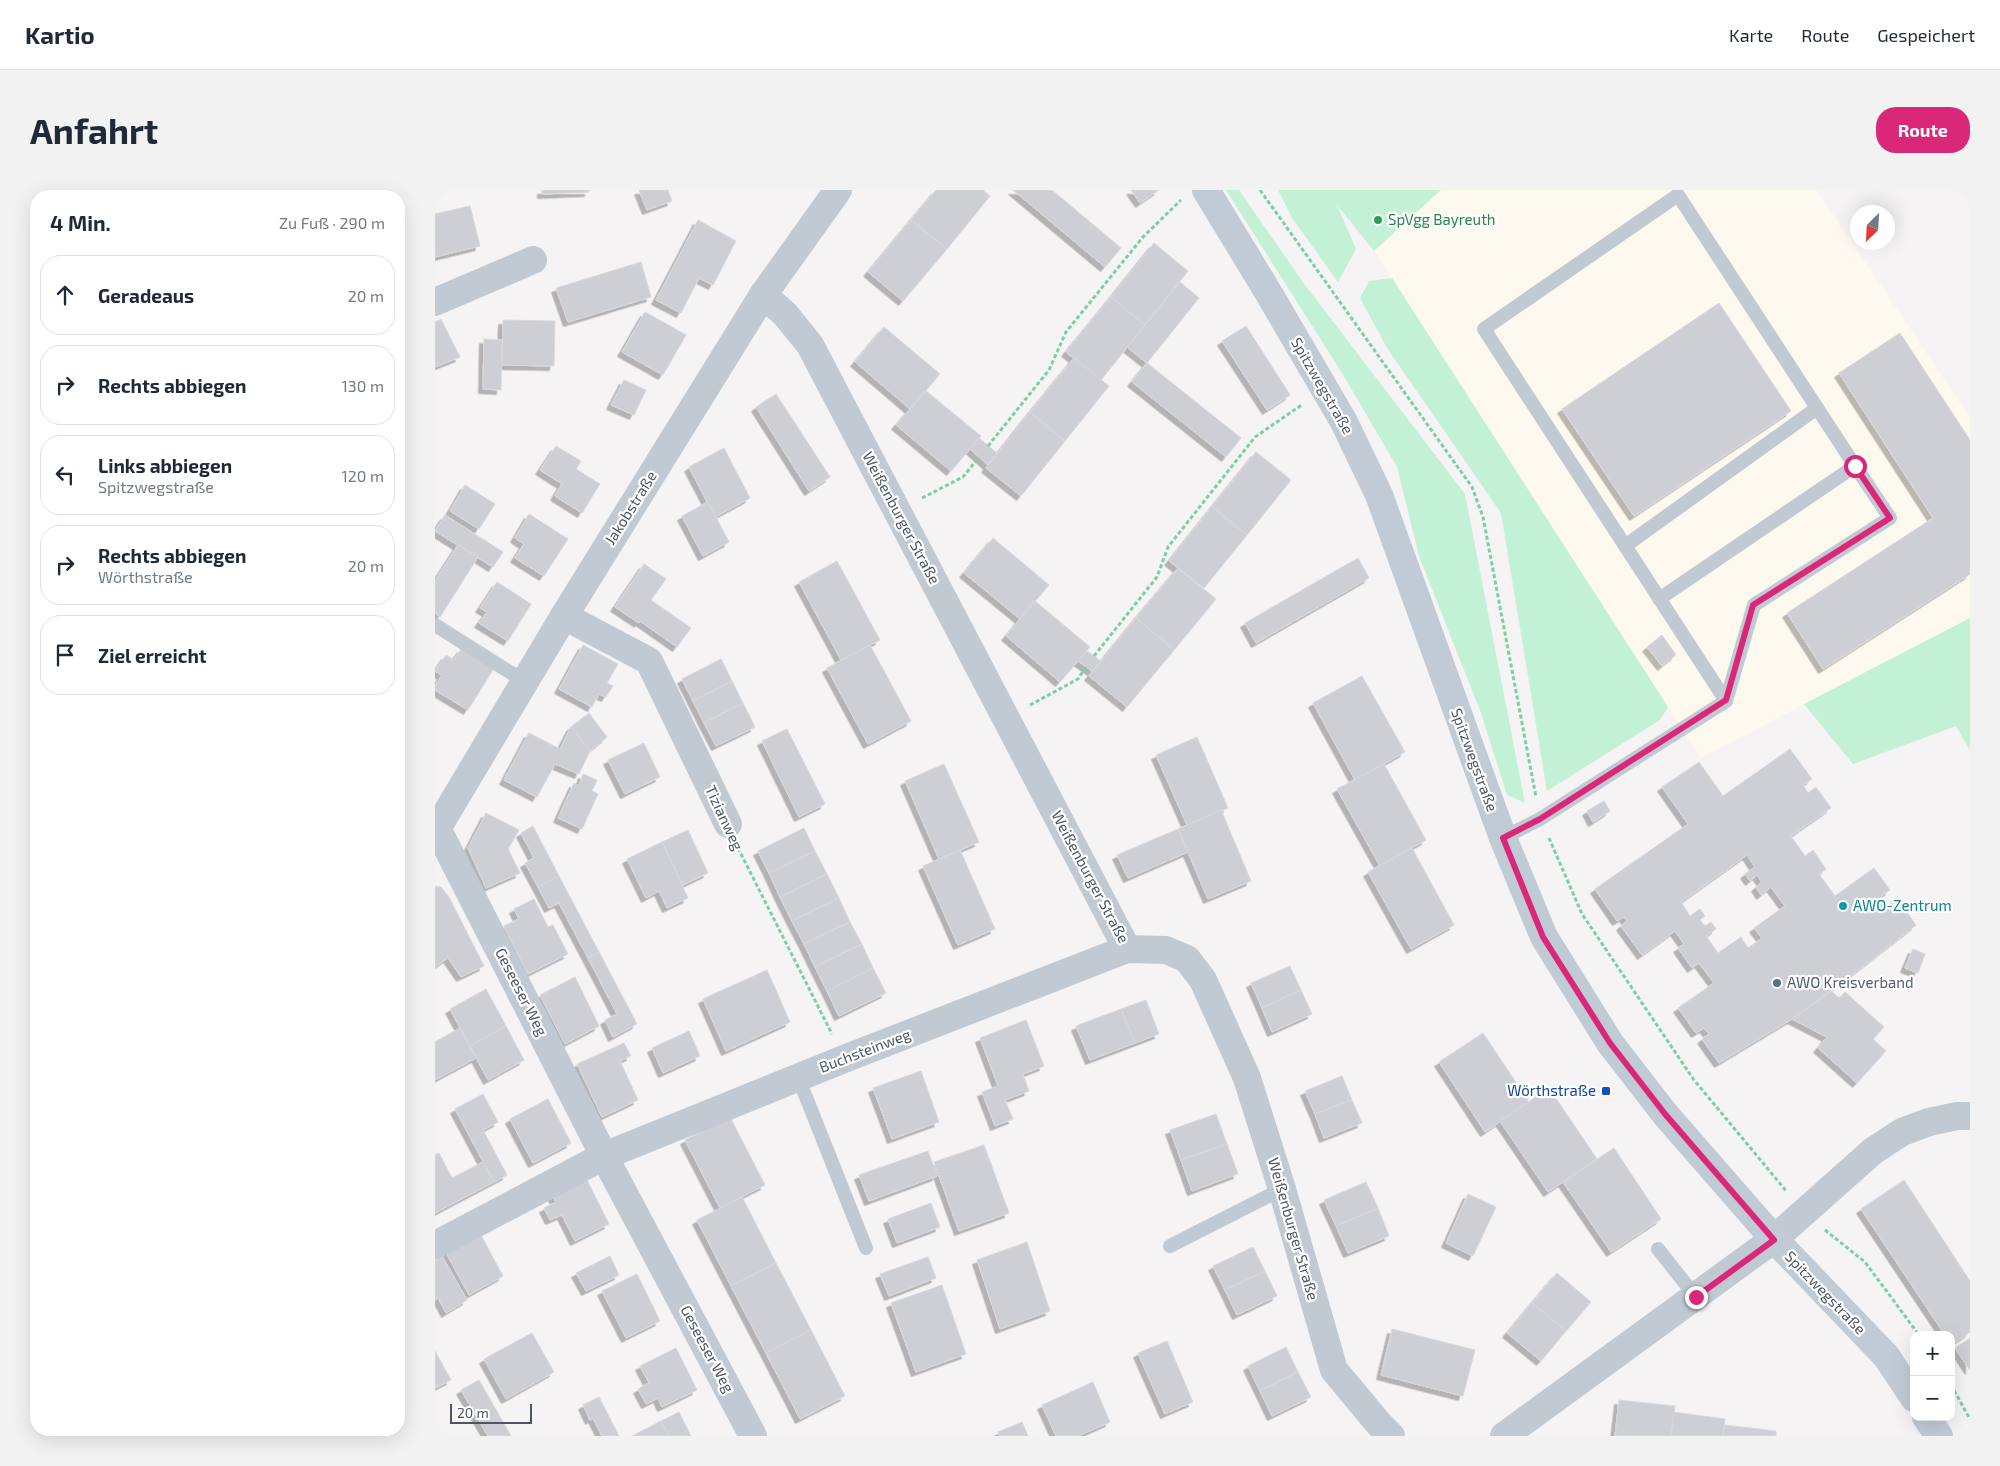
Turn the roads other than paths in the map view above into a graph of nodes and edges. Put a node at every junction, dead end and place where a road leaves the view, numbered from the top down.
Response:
1 (838, 190) edge
2 (1195, 193) edge
3 (533, 260) dead end
4 (763, 295) junction
5 (435, 302) edge
6 (1817, 408) junction
7 (1855, 466) junction
8 (1625, 546) junction
9 (1659, 599) junction
10 (564, 616) junction
11 (435, 625) edge
12 (524, 681) junction
13 (1726, 700) junction
14 (728, 824) road end
15 (436, 829) edge
16 (1503, 838) junction
17 (1127, 949) junction
18 (798, 1078) junction
19 (1970, 1116) edge
20 (604, 1156) junction
21 (1282, 1189) junction
22 (1774, 1240) junction
23 (435, 1245) edge
24 (1170, 1246) dead end
25 (867, 1248) dead end
26 (1658, 1249) dead end
27 (1696, 1297) junction
28 (1910, 1392) edge
29 (1929, 1421) edge
30 (753, 1436) edge
31 (1391, 1436) edge
32 (1504, 1436) edge
33 (1939, 1436) edge

1 - 4 street, Jakobstraße
2 - 16 street, Spitzwegstraße
3 - 5 street
4 - 10 street, Jakobstraße
4 - 17 street, Weißenburger Straße
6 - 7 lane
6 - 8 lane
6 - 8 lane
7 - 9 lane
7 - 13 lane
8 - 9 lane
9 - 13 lane
10 - 12 street, Jakobstraße
10 - 14 street, Tizianweg
11 - 12 lane
12 - 15 street, Jakobstraße
13 - 16 lane
15 - 20 street, Geseeser Weg
16 - 22 street, Spitzwegstraße
17 - 18 street, Buchsteinweg
17 - 21 street, Weißenburger Straße
18 - 20 street, Buchsteinweg
18 - 25 lane
19 - 22 street
20 - 23 street
20 - 30 street, Geseeser Weg
21 - 24 lane
21 - 31 street, Weißenburger Straße
22 - 27 street
22 - 28 street, Spitzwegstraße
26 - 27 lane
27 - 32 street
29 - 33 street

